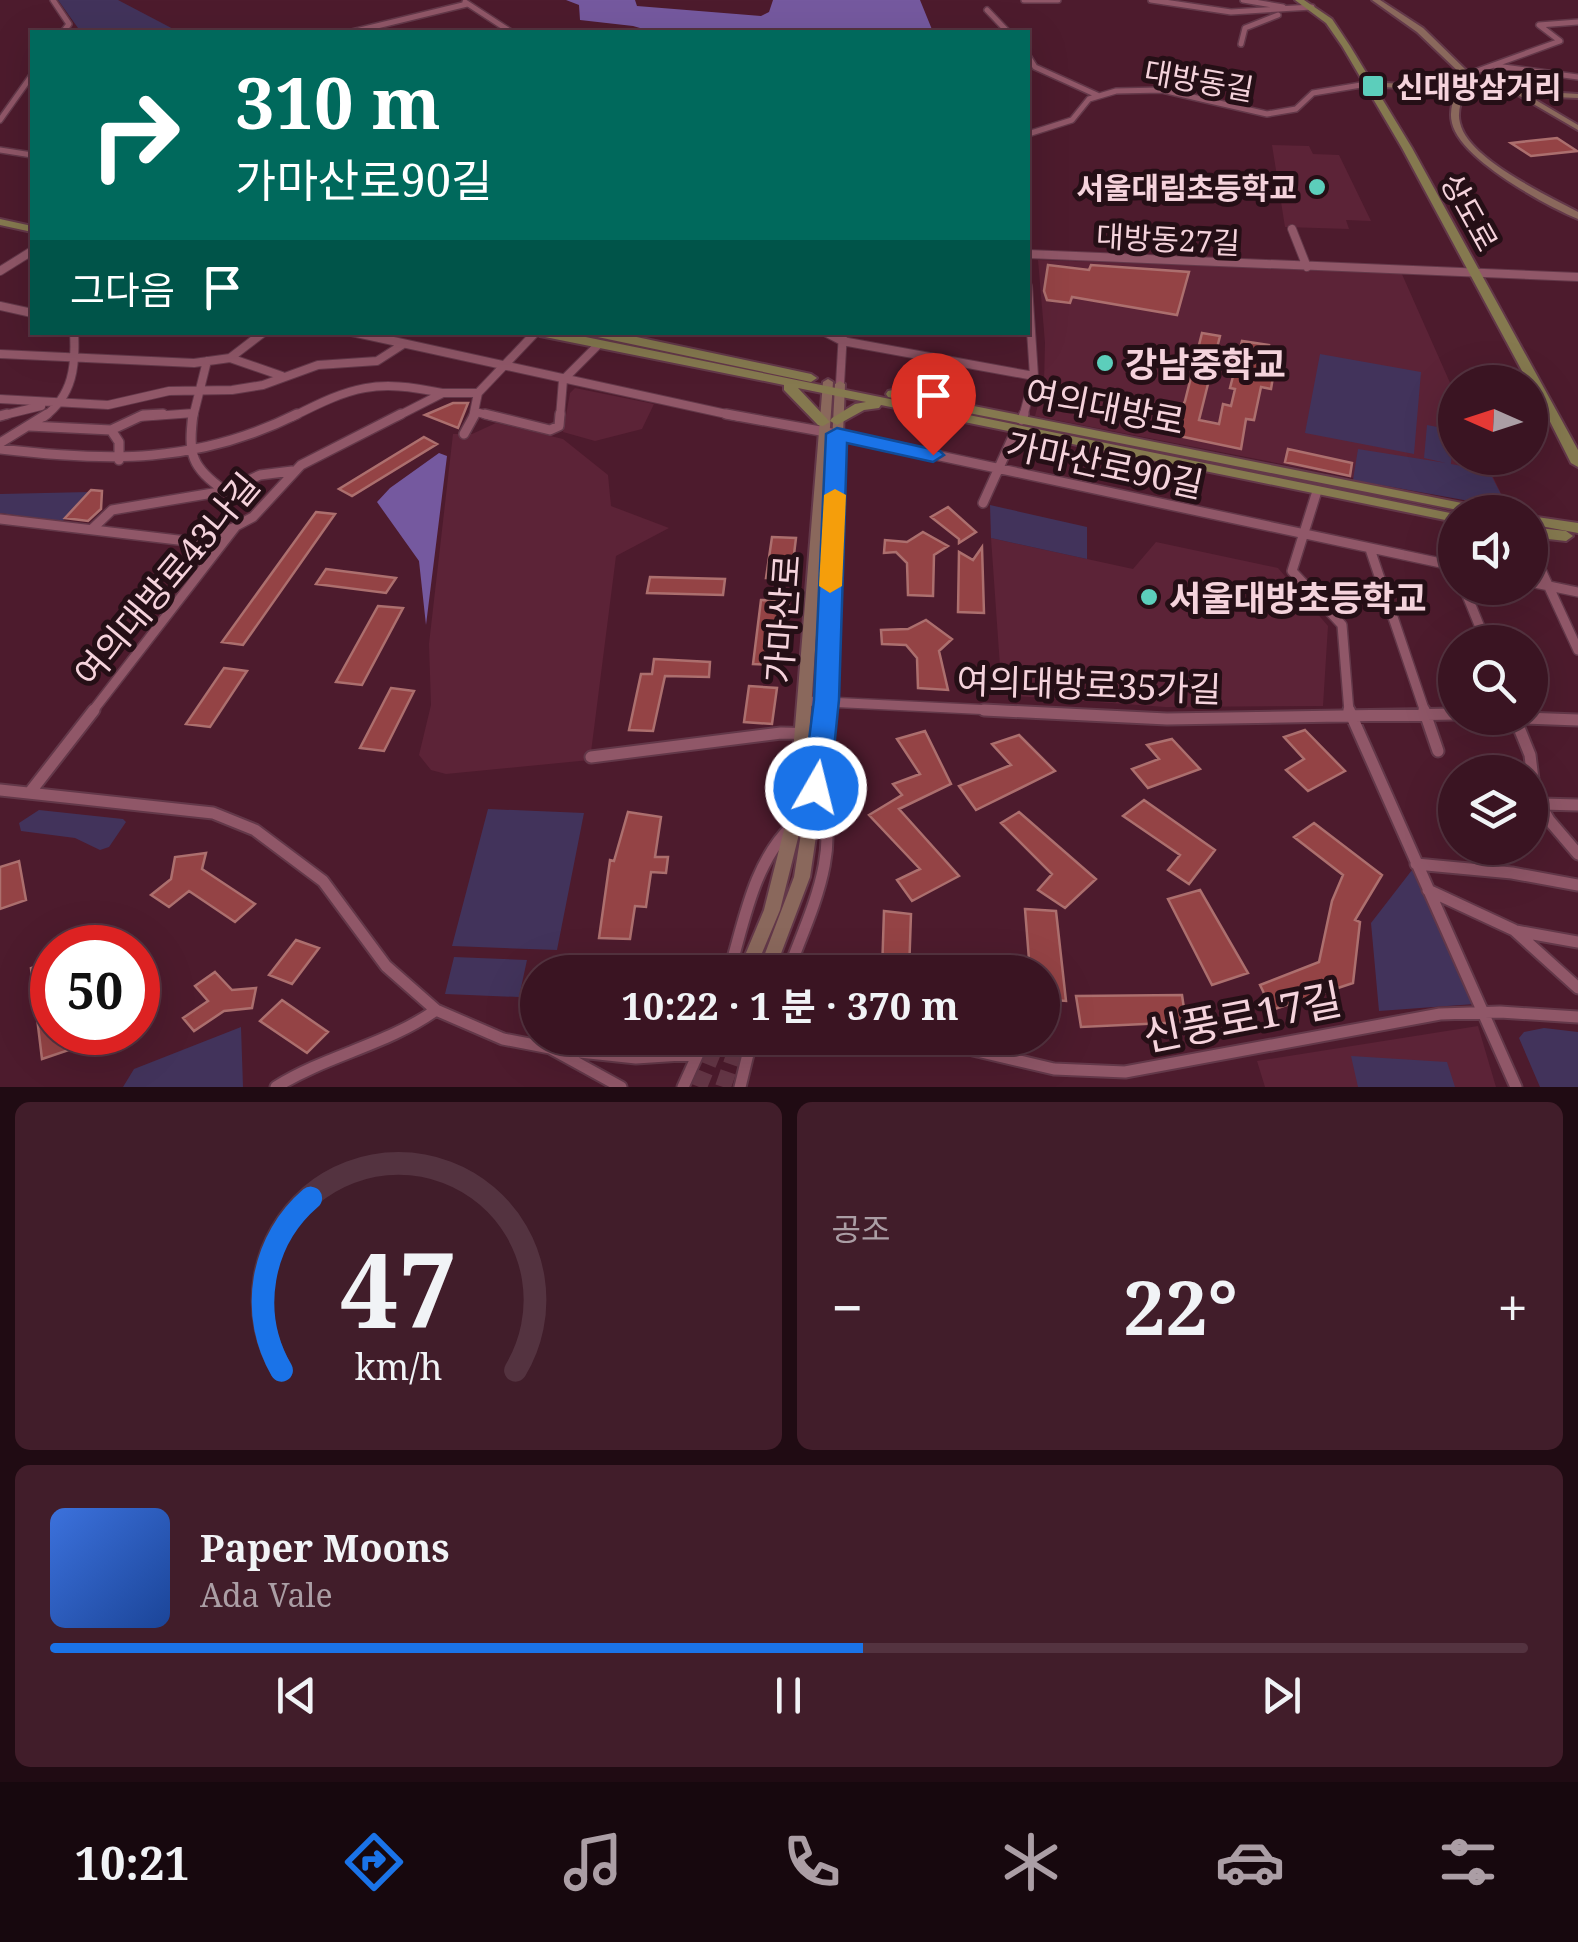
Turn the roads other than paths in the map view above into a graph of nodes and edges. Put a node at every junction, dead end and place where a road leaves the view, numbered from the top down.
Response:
1 (54, 0) edge
2 (1058, 0) edge
3 (1151, 0) edge
4 (1244, 0) edge
5 (1375, 0) edge
6 (1025, 1) edge
7 (465, 2) edge
8 (1297, 4) edge
9 (987, 10) dead end
10 (1281, 12) junction
11 (1578, 22) edge
12 (64, 30) edge
13 (360, 30) edge
14 (508, 30) edge
15 (1006, 30) edge
16 (1241, 44) dead end
17 (1030, 59) edge
18 (1494, 66) junction
19 (1466, 76) junction
20 (1578, 76) edge
21 (30, 77) edge
22 (1368, 84) junction
23 (1462, 88) junction
24 (1519, 92) junction
25 (1096, 95) junction
26 (1578, 96) edge
27 (0, 120) edge
28 (1578, 128) edge
29 (1030, 133) edge
30 (0, 150) edge
31 (30, 155) edge
32 (0, 212) edge
33 (1578, 216) edge
34 (30, 219) edge
35 (0, 222) edge
36 (30, 228) edge
37 (1292, 230) dead end
38 (30, 252) edge
39 (1030, 254) edge
40 (1307, 267) junction
41 (0, 271) edge
42 (1475, 273) junction
43 (1578, 277) edge
44 (0, 306) edge
45 (30, 313) edge
46 (1030, 316) edge
47 (74, 335) edge
48 (260, 335) edge
49 (364, 335) edge
50 (535, 335) edge
51 (563, 335) edge
52 (843, 337) edge
53 (596, 339) edge
54 (402, 345) junction
55 (0, 354) edge
56 (76, 355) junction
57 (230, 358) junction
58 (208, 362) junction
59 (377, 362) junction
60 (503, 368) junction
61 (282, 376) junction
62 (1034, 376) junction
63 (564, 380) junction
64 (384, 383) junction
65 (782, 383) junction
66 (834, 384) junction
67 (196, 391) junction
68 (443, 393) junction
69 (478, 393) junction
70 (0, 399) edge
71 (59, 403) junction
72 (895, 405) junction
73 (476, 412) junction
74 (194, 413) junction
75 (0, 416) edge
76 (1019, 425) junction
77 (29, 426) junction
78 (830, 427) junction
79 (111, 430) junction
80 (464, 434) dead end
81 (0, 446) edge
82 (192, 451) junction
83 (119, 460) junction
84 (1578, 463) edge
85 (997, 470) junction
86 (292, 471) junction
87 (226, 491) junction
88 (1317, 492) junction
89 (983, 503) dead end
90 (1438, 503) edge
91 (1438, 515) edge
92 (0, 519) edge
93 (1548, 523) edge
94 (236, 526) junction
95 (1578, 528) edge
96 (92, 530) junction
97 (1304, 534) junction
98 (1548, 534) edge
99 (1578, 537) edge
100 (1370, 548) junction
101 (1438, 562) edge
102 (1548, 586) edge
103 (1548, 588) edge
104 (1578, 592) edge
105 (1578, 650) edge
106 (826, 700) junction
107 (806, 701) junction
108 (1425, 712) junction
109 (1349, 713) junction
110 (1438, 713) edge
111 (1548, 719) edge
112 (1578, 720) edge
113 (804, 732) junction
114 (824, 734) junction
115 (1522, 735) edge
116 (1438, 751) dead end
117 (1530, 754) edge
118 (592, 757) dead end
119 (816, 788) junction
120 (0, 790) edge
121 (31, 791) junction
122 (1548, 804) edge
123 (1578, 804) edge
124 (1548, 818) edge
125 (794, 825) junction
126 (1578, 854) edge
127 (1416, 864) junction
128 (1578, 885) edge
129 (1428, 890) junction
130 (1514, 930) junction
131 (1578, 942) edge
132 (734, 955) edge
133 (753, 955) edge
134 (772, 955) edge
135 (794, 955) edge
136 (1578, 988) edge
137 (436, 1010) junction
138 (1485, 1012) junction
139 (1578, 1018) edge
140 (520, 1042) edge
141 (563, 1055) edge
142 (596, 1055) edge
143 (682, 1055) edge
144 (697, 1055) edge
145 (747, 1055) edge
146 (994, 1055) edge
147 (276, 1087) edge
148 (621, 1087) edge
149 (683, 1087) edge
150 (740, 1087) edge
151 (1516, 1087) edge

1 - 12 street
2 - 6 street
3 - 10 street
4 - 8 street
5 - 19 main road
7 - 13 street
7 - 14 street
8 - 10 street
8 - 22 main road, 상도로
9 - 15 street
10 - 16 street
11 - 18 street
17 - 25 street
18 - 19 street
18 - 20 street
19 - 23 main road
21 - 27 street
22 - 23 main road
22 - 25 street, 대방동길
22 - 42 main road, 상도로
23 - 24 main road
23 - 33 main road
24 - 26 main road
24 - 28 main road
25 - 29 street, 대방동길
30 - 31 street
32 - 34 main road
35 - 36 main road
37 - 40 street, 대방동27길
38 - 41 street
39 - 40 street, 대방동27길
40 - 42 street, 대방동27길
42 - 43 street, 대방동27길
42 - 84 main road, 상도로
44 - 45 street
46 - 62 street
47 - 56 street
48 - 57 street
49 - 54 street, 가마산로90길
50 - 60 street
51 - 53 main road, 여의대방로
52 - 62 street
52 - 66 street
53 - 63 street
53 - 65 main road, 여의대방로
53 - 66 main road, 여의대방로
54 - 59 street
54 - 60 street, 가마산로90길
55 - 56 street
56 - 58 street
56 - 71 street
57 - 58 street
57 - 61 street
58 - 67 street
59 - 61 street
59 - 64 street
60 - 63 street, 가마산로90길
60 - 69 street
61 - 67 street
62 - 76 street
63 - 73 street
63 - 78 street, 가마산로90길
64 - 68 street
64 - 82 street
65 - 66 main road, 여의대방로
65 - 78 main road
66 - 72 main road, 여의대방로
66 - 76 main road, 여의대방로
66 - 78 main road, 가마산로
67 - 71 street
67 - 74 street
68 - 69 street, 여의대방로43나길
68 - 86 street, 여의대방로43나길
69 - 73 street
70 - 71 street
71 - 75 street
71 - 77 street
72 - 76 main road, 여의대방로
72 - 78 main road
73 - 80 street
74 - 79 street
74 - 82 street
76 - 85 street
76 - 88 main road, 여의대방로
76 - 90 main road, 여의대방로
77 - 79 street
77 - 81 street
78 - 85 street, 가마산로90길
78 - 106 main road, 가마산로
78 - 107 main road, 가마산로
79 - 83 street
81 - 83 street
82 - 83 street
82 - 87 street
85 - 89 street
85 - 97 street, 가마산로90길
86 - 87 street
86 - 94 street, 여의대방로43나길
87 - 96 street
88 - 91 main road, 여의대방로
88 - 97 street
92 - 96 street
93 - 95 main road
94 - 96 street
94 - 121 street, 여의대방로43나길
97 - 100 street, 가마산로90길
97 - 109 street
98 - 99 main road
100 - 101 street, 가마산로90길
100 - 108 street
102 - 104 street
103 - 105 street
106 - 107 street, 여의대방로35가길
106 - 109 street, 여의대방로35가길
106 - 114 main road, 가마산로
107 - 113 main road, 가마산로
108 - 109 street, 여의대방로35가길
108 - 110 street, 여의대방로35가길
108 - 116 street
109 - 127 street
111 - 112 street
113 - 114 street
113 - 118 street
113 - 125 main road, 가마산로
114 - 119 main road, 가마산로
115 - 117 street
119 - 134 main road, 가마산로
119 - 135 street
120 - 121 street
121 - 137 street
122 - 123 street
124 - 126 street
125 - 132 street
125 - 133 main road, 가마산로
127 - 128 street
127 - 129 street
129 - 130 street
129 - 138 street
130 - 131 street
130 - 136 street
137 - 140 street
137 - 147 street
138 - 139 street, 신풍로17길
138 - 146 street, 신풍로17길
138 - 151 street
141 - 148 street
142 - 143 street
144 - 149 street
145 - 150 street

